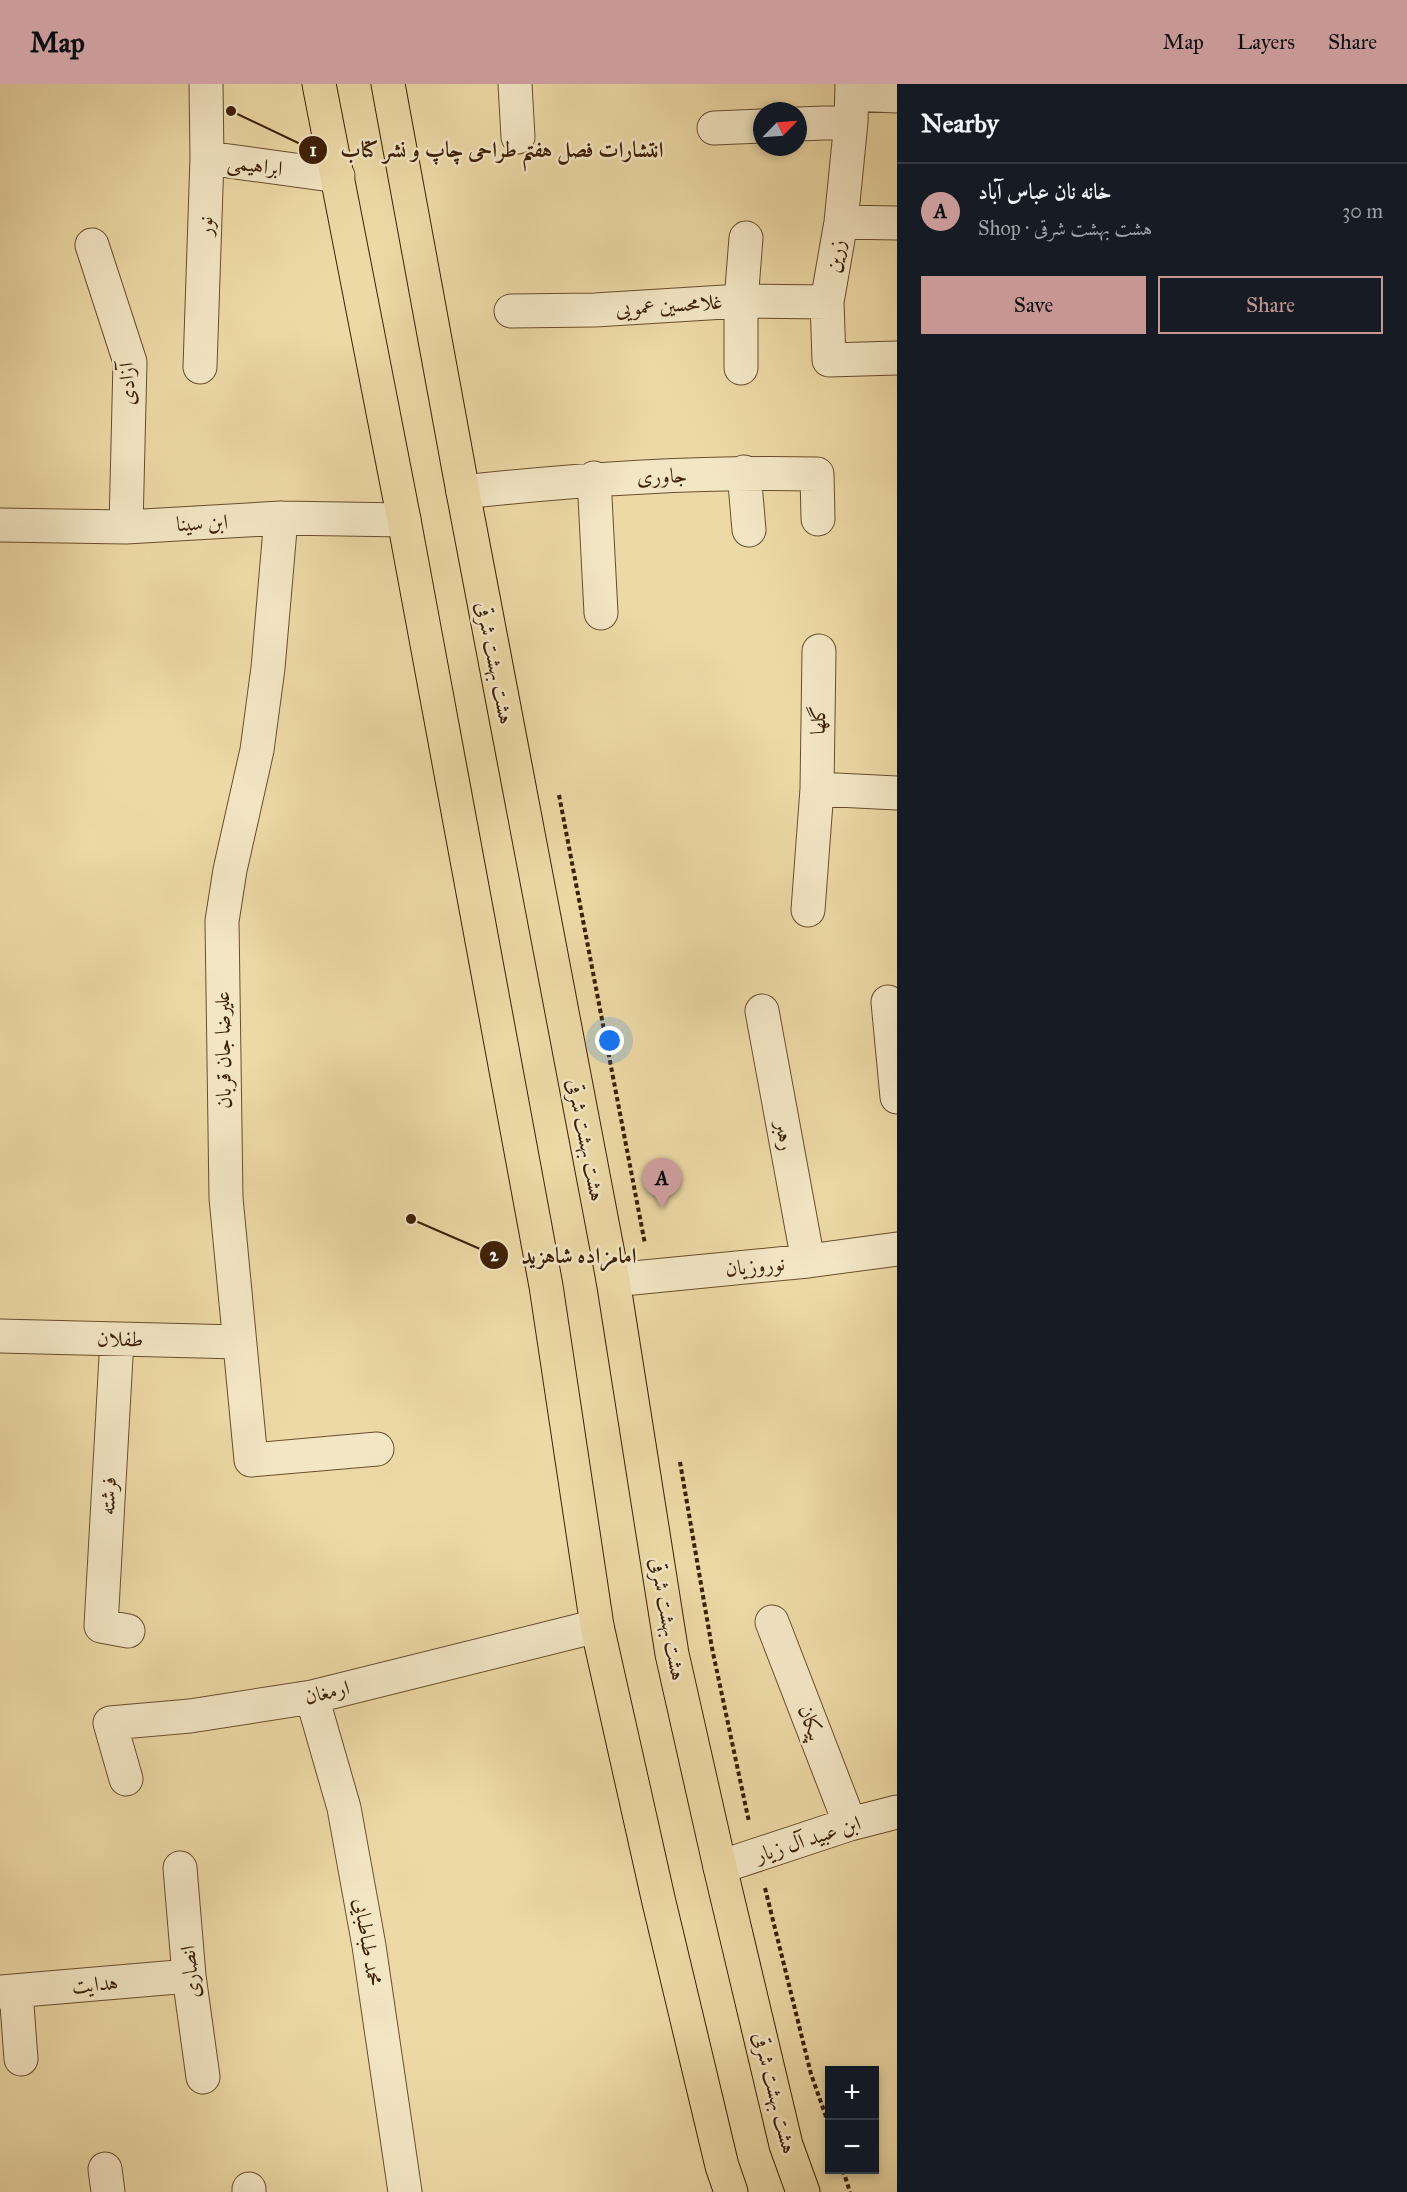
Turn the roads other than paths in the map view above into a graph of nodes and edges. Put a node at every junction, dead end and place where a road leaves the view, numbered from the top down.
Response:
1 (206, 84) edge
2 (319, 84) edge
3 (388, 84) edge
4 (515, 84) edge
5 (897, 96) edge
6 (852, 100) edge
7 (807, 120) edge
8 (753, 126) edge
9 (714, 128) dead end
10 (518, 137) dead end
11 (207, 158) junction
12 (338, 176) junction
13 (841, 222) junction
14 (897, 223) edge
15 (746, 238) dead end
16 (92, 245) dead end
17 (741, 301) junction
18 (827, 302) junction
19 (511, 311) dead end
20 (897, 358) edge
21 (200, 367) dead end
22 (741, 368) dead end
23 (744, 472) junction
24 (594, 478) junction
25 (463, 492) junction
26 (281, 518) junction
27 (818, 519) dead end
28 (404, 520) junction
29 (0, 525) edge
30 (126, 527) junction
31 (749, 530) dead end
32 (601, 613) dead end
33 (819, 651) dead end
34 (817, 789) junction
35 (897, 793) edge
36 (808, 910) dead end
37 (888, 1002) dead end
38 (762, 1011) dead end
39 (897, 1097) edge
40 (897, 1249) edge
41 (807, 1261) junction
42 (613, 1280) junction
43 (0, 1336) edge
44 (117, 1339) junction
45 (239, 1342) junction
46 (377, 1449) dead end
47 (772, 1622) dead end
48 (597, 1626) junction
49 (128, 1631) dead end
50 (312, 1697) junction
51 (126, 1779) dead end
52 (897, 1812) edge
53 (850, 1824) junction
54 (180, 1868) dead end
55 (720, 1868) junction
56 (189, 1976) junction
57 (8, 1991) edge
58 (21, 2058) dead end
59 (203, 2077) dead end
60 (405, 2192) edge
61 (730, 2192) edge
62 (803, 2192) edge

1 - 11 street, نور
2 - 12 main road
3 - 25 main road, هشت بهشت شرقی
4 - 10 street
5 - 6 street
6 - 7 street
6 - 13 street, زرین
8 - 9 street
11 - 12 street, ابراهیمی
11 - 21 street, نور
12 - 28 main road
13 - 14 street
13 - 18 street, زرین
15 - 17 street
16 - 30 street, آزادی
17 - 18 street, غلامحسین عمویی
17 - 19 street, غلامحسین عمویی
17 - 22 street
18 - 20 street, زرین
23 - 24 street, جاوری
23 - 27 street, جاوری
23 - 31 street
24 - 25 street, جاوری
24 - 32 street
25 - 42 main road, هشت بهشت شرقی
26 - 28 street, ابن سینا
26 - 30 street, ابن سینا
26 - 45 street, علیرضا جان قربان
28 - 48 main road
29 - 30 street, ابن سینا
33 - 34 street, گلها
34 - 35 street
34 - 36 street, گلها
37 - 39 street
38 - 41 street, رهبر
40 - 41 street, نوروزیان
41 - 42 street, نوروزیان
42 - 55 main road, هشت بهشت شرقی
43 - 44 street, طفلان
44 - 45 street, طفلان
44 - 49 street, فرشته
45 - 46 street, علیرضا جان قربان
47 - 53 street, پیکان
48 - 50 street, ارمغان
48 - 61 main road
50 - 51 street, ارمغان
50 - 60 street, محمد طباطبایی
52 - 53 street, ابن عبید آل زیار
53 - 55 street, ابن عبید آل زیار
54 - 56 street, انصاری
55 - 62 main road, هشت بهشت شرقی
56 - 57 street, هدایت
56 - 59 street, انصاری
57 - 58 street

